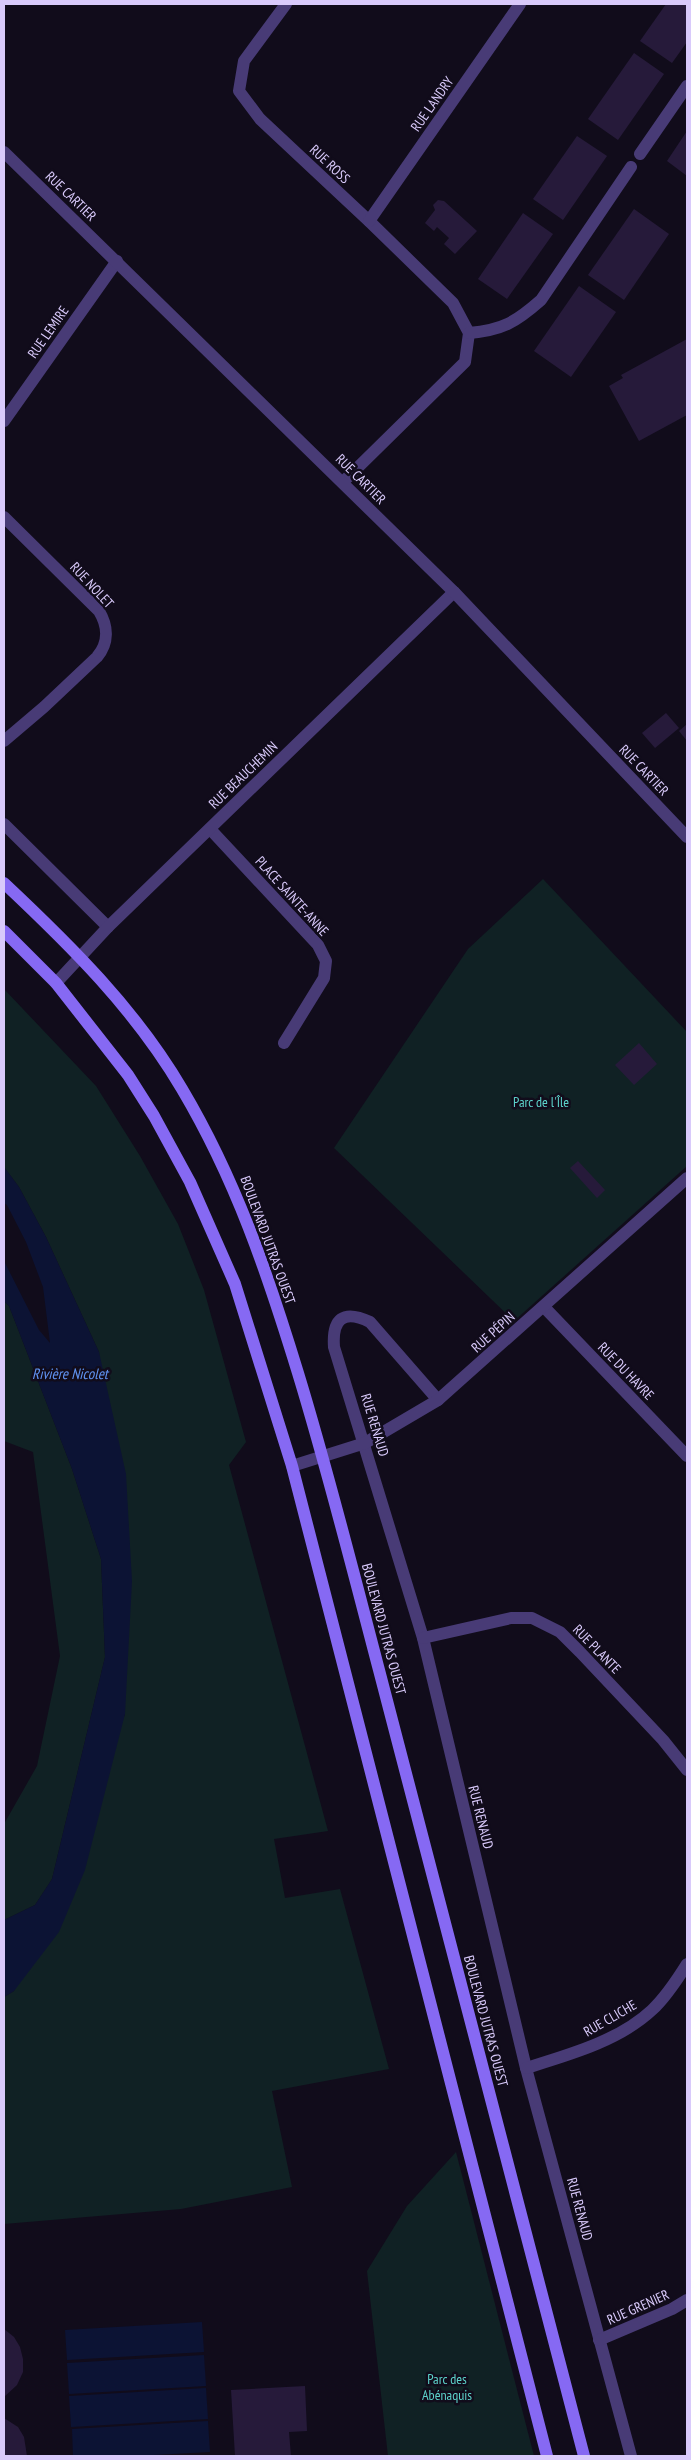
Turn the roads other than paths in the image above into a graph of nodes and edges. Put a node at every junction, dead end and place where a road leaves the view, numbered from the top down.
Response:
1 (286, 4) edge
2 (520, 4) edge
3 (687, 86) edge
4 (4, 152) edge
5 (640, 154) dead end
6 (631, 166) dead end
7 (369, 220) junction
8 (117, 261) junction
9 (469, 333) junction
10 (4, 421) edge
11 (343, 482) junction
12 (4, 517) edge
13 (454, 592) junction
14 (4, 741) edge
15 (4, 824) edge
16 (210, 829) junction
17 (687, 837) edge
18 (4, 883) edge
19 (108, 927) junction
20 (4, 931) edge
21 (81, 956) junction
22 (56, 983) junction
23 (284, 1043) dead end
24 (687, 1178) edge
25 (544, 1307) junction
26 (438, 1400) junction
27 (365, 1444) junction
28 (323, 1456) junction
29 (687, 1456) edge
30 (292, 1466) junction
31 (423, 1638) junction
32 (687, 1770) edge
33 (687, 1964) edge
34 (526, 2068) junction
35 (687, 2300) edge
36 (600, 2340) junction
37 (547, 2456) edge
38 (584, 2456) edge
39 (630, 2456) edge

1 - 7 street, RUE ROSS
2 - 7 street, RUE LANDRY
3 - 5 street
4 - 8 street, RUE CARTIER
6 - 9 street
7 - 9 street, RUE ROSS
8 - 10 street, RUE LEMIRE
8 - 11 street, RUE CARTIER
9 - 11 street
11 - 13 street, RUE CARTIER
12 - 14 street, RUE NOLET
13 - 16 street, RUE BEAUCHEMIN
13 - 17 street, RUE CARTIER
15 - 19 street
16 - 19 street, RUE BEAUCHEMIN
16 - 23 street, PLACE SAINTE-ANNE
18 - 21 main road, BOULEVARD JUTRAS OUEST
19 - 21 street, RUE BEAUCHEMIN
20 - 22 main road
21 - 22 street, RUE BEAUCHEMIN
21 - 28 main road, BOULEVARD JUTRAS OUEST
22 - 30 main road
24 - 25 street, RUE PÉPIN
25 - 26 street, RUE PÉPIN
25 - 29 street, RUE DU HAVRE
26 - 27 street, RUE PÉPIN
26 - 27 street, RUE RENAUD
27 - 28 street, RUE PÉPIN
27 - 31 street, RUE RENAUD
28 - 30 street, RUE PÉPIN
28 - 38 main road, BOULEVARD JUTRAS OUEST
30 - 37 main road
31 - 32 street, RUE PLANTE
31 - 34 street, RUE RENAUD
33 - 34 street, RUE CLICHE
34 - 36 street, RUE RENAUD
35 - 36 street, RUE GRENIER
36 - 39 street, RUE RENAUD

